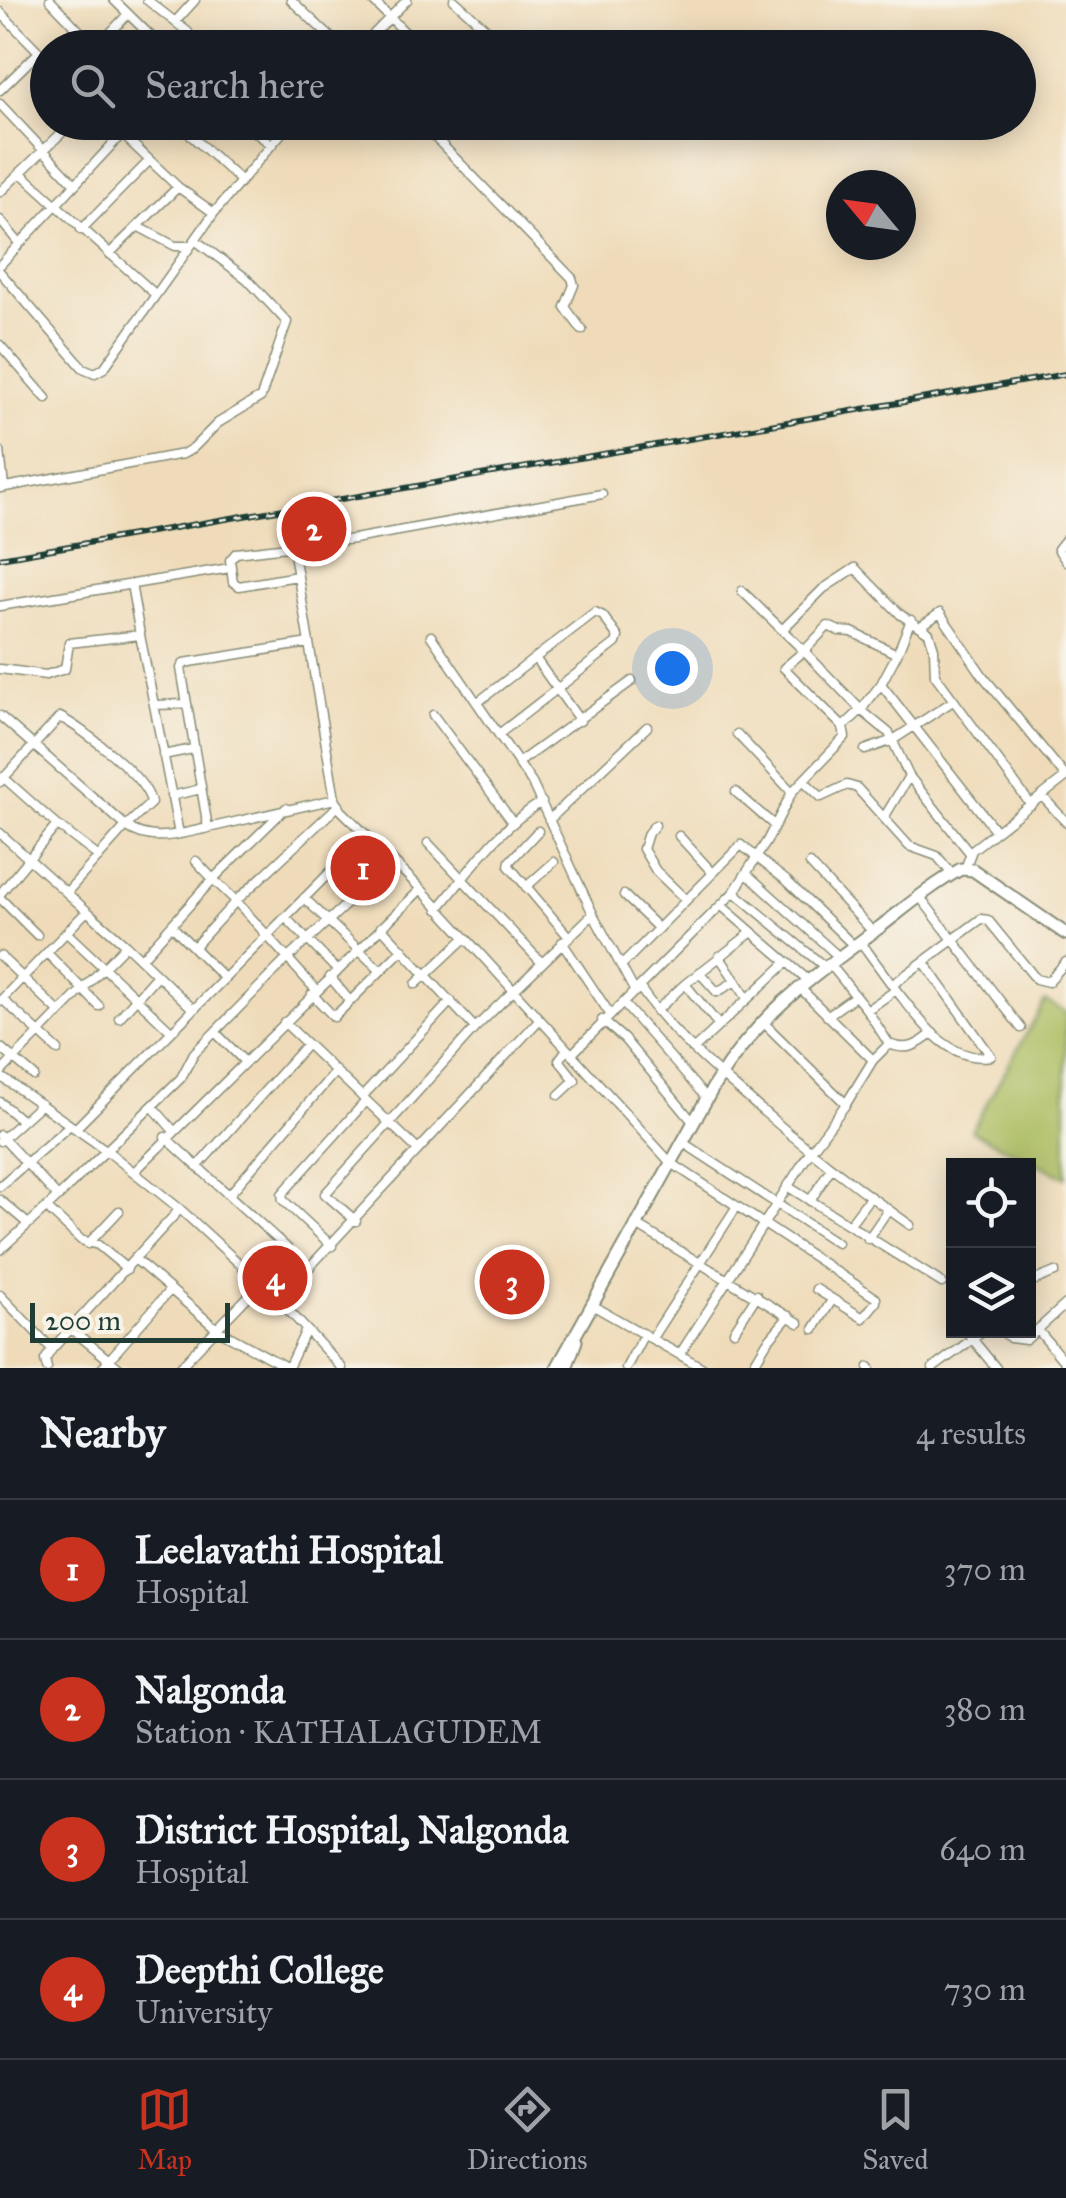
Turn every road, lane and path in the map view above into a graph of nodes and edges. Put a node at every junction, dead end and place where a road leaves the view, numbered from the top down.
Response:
1 (50, 0) edge
2 (147, 0) edge
3 (195, 0) edge
4 (290, 0) edge
5 (372, 0) edge
6 (407, 0) edge
7 (454, 0) edge
8 (123, 5) edge
9 (0, 12) edge
10 (389, 18) junction
11 (176, 20) junction
12 (79, 30) edge
13 (107, 30) edge
14 (146, 30) edge
15 (185, 30) edge
16 (322, 30) edge
17 (377, 30) edge
18 (402, 30) edge
19 (487, 30) edge
20 (30, 43) edge
21 (30, 60) edge
22 (2, 85) edge
23 (0, 104) edge
24 (30, 137) edge
25 (33, 140) edge
26 (56, 140) edge
27 (116, 140) edge
28 (128, 140) edge
29 (196, 140) edge
30 (265, 140) edge
31 (274, 140) edge
32 (438, 140) edge
33 (270, 144) junction
34 (44, 152) junction
35 (149, 160) junction
36 (22, 174) junction
37 (241, 182) junction
38 (75, 184) junction
39 (178, 186) junction
40 (0, 192) edge
41 (54, 205) junction
42 (214, 213) junction
43 (0, 220) edge
44 (139, 226) junction
45 (82, 230) junction
46 (193, 242) junction
47 (19, 243) junction
48 (109, 254) junction
49 (0, 269) edge
50 (156, 295) junction
51 (582, 330) dead end
52 (0, 345) edge
53 (46, 398) dead end
54 (0, 451) edge
55 (2, 488) edge
56 (602, 494) dead end
57 (1066, 539) edge
58 (293, 546) junction
59 (1066, 561) edge
60 (230, 568) junction
61 (297, 576) junction
62 (132, 584) junction
63 (742, 591) dead end
64 (0, 606) edge
65 (911, 620) junction
66 (921, 626) junction
67 (782, 630) junction
68 (140, 635) junction
69 (431, 636) dead end
70 (309, 643) junction
71 (804, 650) junction
72 (896, 654) junction
73 (534, 658) junction
74 (0, 669) edge
75 (632, 682) dead end
76 (881, 684) junction
77 (556, 687) junction
78 (478, 702) junction
79 (952, 702) junction
80 (187, 704) junction
81 (154, 705) junction
82 (862, 710) junction
83 (433, 715) dead end
84 (0, 716) edge
85 (580, 721) junction
86 (647, 727) dead end
87 (842, 727) junction
88 (915, 727) junction
89 (499, 734) junction
90 (736, 734) dead end
91 (893, 740) junction
92 (34, 744) junction
93 (193, 749) junction
94 (865, 750) dead end
95 (163, 755) junction
96 (518, 763) junction
97 (909, 776) junction
98 (1, 778) edge
99 (804, 780) junction
100 (200, 790) junction
101 (736, 792) dead end
102 (792, 792) junction
103 (171, 796) junction
104 (1044, 796) junction
105 (337, 802) junction
106 (542, 802) junction
107 (1031, 805) junction
108 (286, 808) junction
109 (885, 816) junction
110 (549, 820) junction
111 (512, 821) junction
112 (1066, 822) edge
113 (57, 825) junction
114 (654, 825) dead end
115 (126, 826) junction
116 (774, 826) junction
117 (208, 828) junction
118 (995, 830) junction
119 (538, 832) dead end
120 (0, 834) edge
121 (179, 834) junction
122 (679, 836) dead end
123 (365, 837) junction
124 (428, 844) dead end
125 (970, 853) junction
126 (758, 856) junction
127 (99, 857) junction
128 (29, 860) junction
129 (196, 861) dead end
130 (392, 862) junction
131 (554, 862) dead end
132 (810, 864) dead end
133 (958, 871) junction
134 (711, 872) junction
135 (748, 874) junction
136 (213, 878) junction
137 (463, 880) junction
138 (526, 887) junction
139 (420, 889) junction
140 (67, 892) junction
141 (734, 892) junction
142 (624, 895) dead end
143 (0, 896) edge
144 (920, 897) junction
145 (304, 898) junction
146 (685, 899) junction
147 (236, 901) junction
148 (722, 906) junction
149 (438, 909) junction
150 (88, 911) junction
151 (593, 914) junction
152 (285, 917) junction
153 (329, 922) junction
154 (173, 926) junction
155 (381, 927) junction
156 (658, 928) junction
157 (752, 932) junction
158 (873, 932) junction
159 (68, 934) junction
160 (1066, 934) edge
161 (38, 935) dead end
162 (266, 938) junction
163 (465, 938) junction
164 (952, 938) junction
165 (565, 939) junction
166 (308, 940) junction
167 (857, 944) junction
168 (126, 945) junction
169 (194, 947) junction
170 (360, 948) junction
171 (402, 949) junction
172 (47, 953) junction
173 (0, 956) edge
174 (719, 956) junction
175 (287, 959) junction
176 (140, 960) junction
177 (541, 962) junction
178 (787, 962) junction
179 (832, 962) junction
180 (924, 962) junction
181 (1066, 962) edge
182 (620, 966) junction
183 (102, 968) junction
184 (380, 970) junction
185 (700, 972) junction
186 (333, 974) junction
187 (157, 975) junction
188 (426, 975) junction
189 (24, 976) junction
190 (224, 978) junction
191 (736, 981) junction
192 (416, 984) dead end
193 (685, 984) junction
194 (804, 984) junction
195 (82, 988) junction
196 (894, 988) junction
197 (512, 990) junction
198 (638, 990) junction
199 (314, 992) junction
200 (855, 996) junction
201 (136, 997) junction
202 (747, 998) junction
203 (1, 1000) edge
204 (349, 1000) junction
205 (451, 1002) junction
206 (623, 1003) junction
207 (99, 1006) dead end
208 (192, 1009) junction
209 (867, 1010) junction
210 (59, 1012) junction
211 (656, 1012) junction
212 (827, 1016) junction
213 (119, 1018) dead end
214 (606, 1018) junction
215 (539, 1020) junction
216 (762, 1020) junction
217 (284, 1022) junction
218 (718, 1024) junction
219 (474, 1028) junction
220 (1021, 1028) dead end
221 (172, 1031) junction
222 (39, 1032) junction
223 (215, 1032) junction
224 (932, 1033) junction
225 (307, 1044) junction
226 (889, 1044) junction
227 (0, 1047) edge
228 (694, 1049) junction
229 (58, 1050) dead end
230 (569, 1051) junction
231 (14, 1059) junction
232 (244, 1060) junction
233 (873, 1060) junction
234 (335, 1072) junction
235 (0, 1075) edge
236 (721, 1075) junction
237 (34, 1076) dead end
238 (559, 1095) dead end
239 (364, 1099) junction
240 (707, 1099) junction
241 (0, 1102) edge
242 (41, 1104) junction
243 (846, 1104) junction
244 (152, 1106) junction
245 (22, 1121) junction
246 (389, 1122) junction
247 (693, 1122) junction
248 (73, 1126) junction
249 (174, 1130) junction
250 (165, 1137) junction
251 (1, 1138) edge
252 (682, 1142) junction
253 (106, 1150) junction
254 (418, 1150) junction
255 (810, 1152) junction
256 (670, 1162) junction
257 (28, 1164) junction
258 (196, 1166) junction
259 (831, 1168) junction
260 (134, 1171) junction
261 (0, 1186) edge
262 (788, 1186) junction
263 (229, 1195) junction
264 (58, 1197) junction
265 (870, 1197) junction
266 (0, 1200) edge
267 (810, 1201) junction
268 (778, 1205) junction
269 (737, 1206) junction
270 (180, 1209) junction
271 (48, 1210) junction
272 (888, 1210) junction
273 (118, 1211) dead end
274 (356, 1221) junction
275 (27, 1224) junction
276 (635, 1224) junction
277 (766, 1225) junction
278 (850, 1225) junction
279 (910, 1225) dead end
280 (868, 1239) junction
281 (838, 1243) dead end
282 (88, 1244) junction
283 (332, 1246) junction
284 (0, 1250) edge
285 (136, 1260) junction
286 (701, 1263) junction
287 (309, 1268) junction
288 (127, 1269) junction
289 (1054, 1272) dead end
290 (729, 1280) junction
291 (1036, 1280) edge
292 (261, 1283) junction
293 (942, 1284) dead end
294 (816, 1289) dead end
295 (170, 1290) junction
296 (0, 1296) edge
297 (757, 1296) junction
298 (279, 1300) junction
299 (832, 1300) junction
300 (1066, 1304) edge
301 (592, 1305) junction
302 (789, 1316) junction
303 (799, 1323) dead end
304 (580, 1327) junction
305 (71, 1329) junction
306 (218, 1330) junction
307 (306, 1330) junction
308 (814, 1330) dead end
309 (1038, 1330) joint
310 (734, 1331) dead end
311 (648, 1336) junction
312 (975, 1338) edge
313 (972, 1340) junction
314 (52, 1350) junction
315 (680, 1354) junction
316 (109, 1360) junction
317 (756, 1362) dead end
318 (329, 1364) edge
319 (1066, 1364) edge
320 (182, 1367) edge
321 (47, 1368) edge
322 (102, 1368) edge
323 (119, 1368) edge
324 (342, 1368) edge
325 (557, 1368) edge
326 (566, 1368) edge
327 (626, 1368) edge
328 (703, 1368) edge
329 (933, 1368) edge
330 (996, 1368) edge

1 - 12 street
2 - 11 street
3 - 11 street
4 - 16 street
5 - 10 street
6 - 10 street
7 - 19 street
8 - 13 street
8 - 14 street
9 - 20 street
10 - 17 street
10 - 18 street
11 - 15 street
21 - 22 street
23 - 24 street
25 - 34 street
26 - 34 street
27 - 38 street
28 - 35 street
29 - 37 street
30 - 33 street
31 - 33 street
32 - 51 street
33 - 37 street
34 - 36 street
34 - 38 street
35 - 39 street
35 - 45 street
36 - 40 street
36 - 41 street
37 - 42 street
38 - 41 street
39 - 42 street
39 - 44 street
41 - 45 street
41 - 47 street
42 - 46 street
43 - 47 street
44 - 46 street
44 - 48 street
45 - 48 street
46 - 50 street
46 - 55 street
47 - 49 street
48 - 50 street
49 - 50 street
52 - 53 street
54 - 55 street
56 - 58 street
57 - 59 street
58 - 60 street
58 - 61 street
60 - 61 street
60 - 62 street
61 - 70 street
62 - 64 street
62 - 68 street
63 - 67 street
65 - 66 street
65 - 67 street
65 - 72 street
66 - 79 street
66 - 104 street
67 - 71 street
68 - 74 street
68 - 81 street
69 - 78 street
70 - 80 street
70 - 105 street
71 - 72 street
71 - 82 street
71 - 87 street
72 - 76 street
73 - 77 street
73 - 77 street
73 - 78 street
75 - 85 street
76 - 82 street
76 - 88 street
77 - 85 street
77 - 89 street
78 - 89 street
79 - 88 street
79 - 107 street
80 - 81 street
80 - 93 street
81 - 95 street
82 - 87 street
82 - 91 street
83 - 111 street
84 - 92 street
85 - 96 street
86 - 110 street
87 - 99 street
88 - 91 street
88 - 118 street
89 - 96 street
90 - 102 street
91 - 94 street
91 - 97 street
92 - 98 street
92 - 115 street
92 - 115 street
93 - 95 street
93 - 100 street
95 - 103 street
96 - 106 street
97 - 109 street
97 - 125 street
98 - 113 street
99 - 102 street
99 - 109 street
100 - 103 street
100 - 117 street
101 - 116 street
102 - 116 street
103 - 121 street
104 - 107 street
104 - 112 street
105 - 108 street
105 - 123 street
105 - 147 street
106 - 110 street
106 - 111 street
107 - 118 street
108 - 117 street
108 - 136 street
109 - 133 street
110 - 151 street
111 - 137 street
113 - 127 street
113 - 128 street
114 - 146 street
115 - 121 street
115 - 127 street
116 - 126 street
117 - 121 street
118 - 125 street
119 - 138 street
120 - 128 street
122 - 134 street
123 - 130 street
123 - 145 street
124 - 137 street
125 - 133 street
126 - 134 street
126 - 135 street
126 - 167 street
127 - 140 street
128 - 140 street
128 - 143 street
129 - 136 street
130 - 139 street
130 - 153 street
131 - 138 street
132 - 158 street
133 - 144 street
133 - 160 street
134 - 146 street
135 - 141 street
135 - 179 street
136 - 147 street
136 - 154 street
137 - 149 street
137 - 177 street
138 - 165 street
139 - 149 street
139 - 155 street
140 - 150 street
141 - 148 street
141 - 179 street
142 - 156 street
143 - 161 street
144 - 158 street
144 - 164 street
145 - 152 street
145 - 153 street
146 - 156 street
147 - 162 street
147 - 169 street
148 - 157 street
148 - 198 street
149 - 163 street
150 - 159 street
150 - 168 street
151 - 165 street
151 - 182 street
152 - 162 street
152 - 166 street
153 - 166 street
153 - 170 street
154 - 169 street
154 - 176 street
155 - 170 street
155 - 171 street
156 - 182 street
157 - 174 street
157 - 178 street
158 - 167 street
159 - 172 street
159 - 183 street
162 - 175 street
162 - 190 street
163 - 188 street
163 - 197 street
164 - 180 street
164 - 181 street
164 - 220 street
165 - 177 street
165 - 214 street
166 - 175 street
166 - 186 street
167 - 179 street
167 - 196 street
168 - 176 street
168 - 183 street
169 - 190 street
170 - 184 street
170 - 186 street
171 - 184 street
171 - 188 street
172 - 189 street
172 - 195 street
173 - 189 street
174 - 185 street
174 - 191 street
175 - 199 street
175 - 223 street
176 - 187 street
177 - 197 street
178 - 194 street
178 - 202 street
179 - 194 street
179 - 200 street
180 - 196 street
180 - 224 street
182 - 198 street
183 - 195 street
183 - 201 street
184 - 204 street
185 - 191 street
185 - 193 street
186 - 199 street
186 - 204 street
187 - 201 street
187 - 208 street
188 - 192 street
188 - 205 street
189 - 203 street
189 - 210 street
190 - 208 street
191 - 202 street
193 - 211 street
193 - 218 street
194 - 212 street
194 - 216 street
195 - 207 street
195 - 210 street
196 - 209 street
196 - 224 street
197 - 215 street
197 - 219 street
198 - 206 street
198 - 211 street
199 - 204 street
199 - 217 street
200 - 209 street
200 - 212 street
201 - 213 street
201 - 221 street
202 - 218 street
203 - 222 street
205 - 219 street
205 - 239 street
206 - 214 street
206 - 240 street
208 - 221 street
209 - 226 street
210 - 222 street
211 - 228 street
212 - 233 street
214 - 230 street
214 - 247 street
215 - 230 street
215 - 254 street
216 - 236 street
216 - 243 street
217 - 225 street
217 - 232 street
218 - 228 street
219 - 246 street
221 - 248 street
222 - 229 street
222 - 231 street
223 - 232 street
223 - 244 street
224 - 226 street
225 - 234 street
225 - 258 street
226 - 233 street
227 - 231 street
228 - 236 street
230 - 238 street
230 - 256 street
231 - 235 street
231 - 237 street
232 - 249 street
233 - 243 street
234 - 239 street
234 - 263 street
235 - 242 street
236 - 240 street
236 - 255 street
239 - 246 street
239 - 283 street
240 - 247 street
241 - 245 street
242 - 245 street
242 - 248 street
243 - 255 street
244 - 249 street
244 - 253 street
245 - 251 street
246 - 254 street
246 - 274 street
247 - 252 street
248 - 253 street
248 - 257 street
249 - 250 street
250 - 258 street
250 - 260 street
251 - 257 street
252 - 256 street
252 - 268 street
253 - 260 street
253 - 264 street
254 - 274 street
255 - 259 street
255 - 262 street
256 - 269 street
256 - 276 street
257 - 261 street
257 - 264 street
258 - 263 street
259 - 265 street
259 - 267 street
260 - 270 street
262 - 267 street
262 - 268 street
263 - 287 street
264 - 271 street
265 - 272 street
265 - 278 street
266 - 275 street
267 - 278 street
268 - 277 street
268 - 281 street
269 - 277 street
269 - 286 street
270 - 285 street
270 - 292 street
271 - 275 street
271 - 282 street
272 - 279 street
272 - 280 street
273 - 282 street
274 - 283 street
275 - 284 street
276 - 286 street
276 - 301 street
277 - 290 street
277 - 299 street
278 - 280 street
280 - 293 street
282 - 288 street
283 - 287 street
285 - 288 street
285 - 295 street
286 - 290 street
286 - 311 street
287 - 298 street
288 - 305 street
289 - 291 street
290 - 297 street
290 - 315 street
292 - 298 street
292 - 306 street
294 - 299 street
295 - 306 street
295 - 316 street
296 - 314 street
297 - 302 street
297 - 310 street
298 - 307 street
299 - 308 street
300 - 309 street
301 - 304 street
301 - 311 street
302 - 303 street
302 - 317 street
304 - 325 street
304 - 326 street
305 - 314 street
305 - 316 street
306 - 307 street
306 - 320 street
307 - 318 street
309 - 319 street
311 - 315 street
311 - 327 street
312 - 313 street
313 - 329 street
313 - 330 street
314 - 321 street
315 - 328 street
316 - 322 street
316 - 323 street
318 - 324 street

